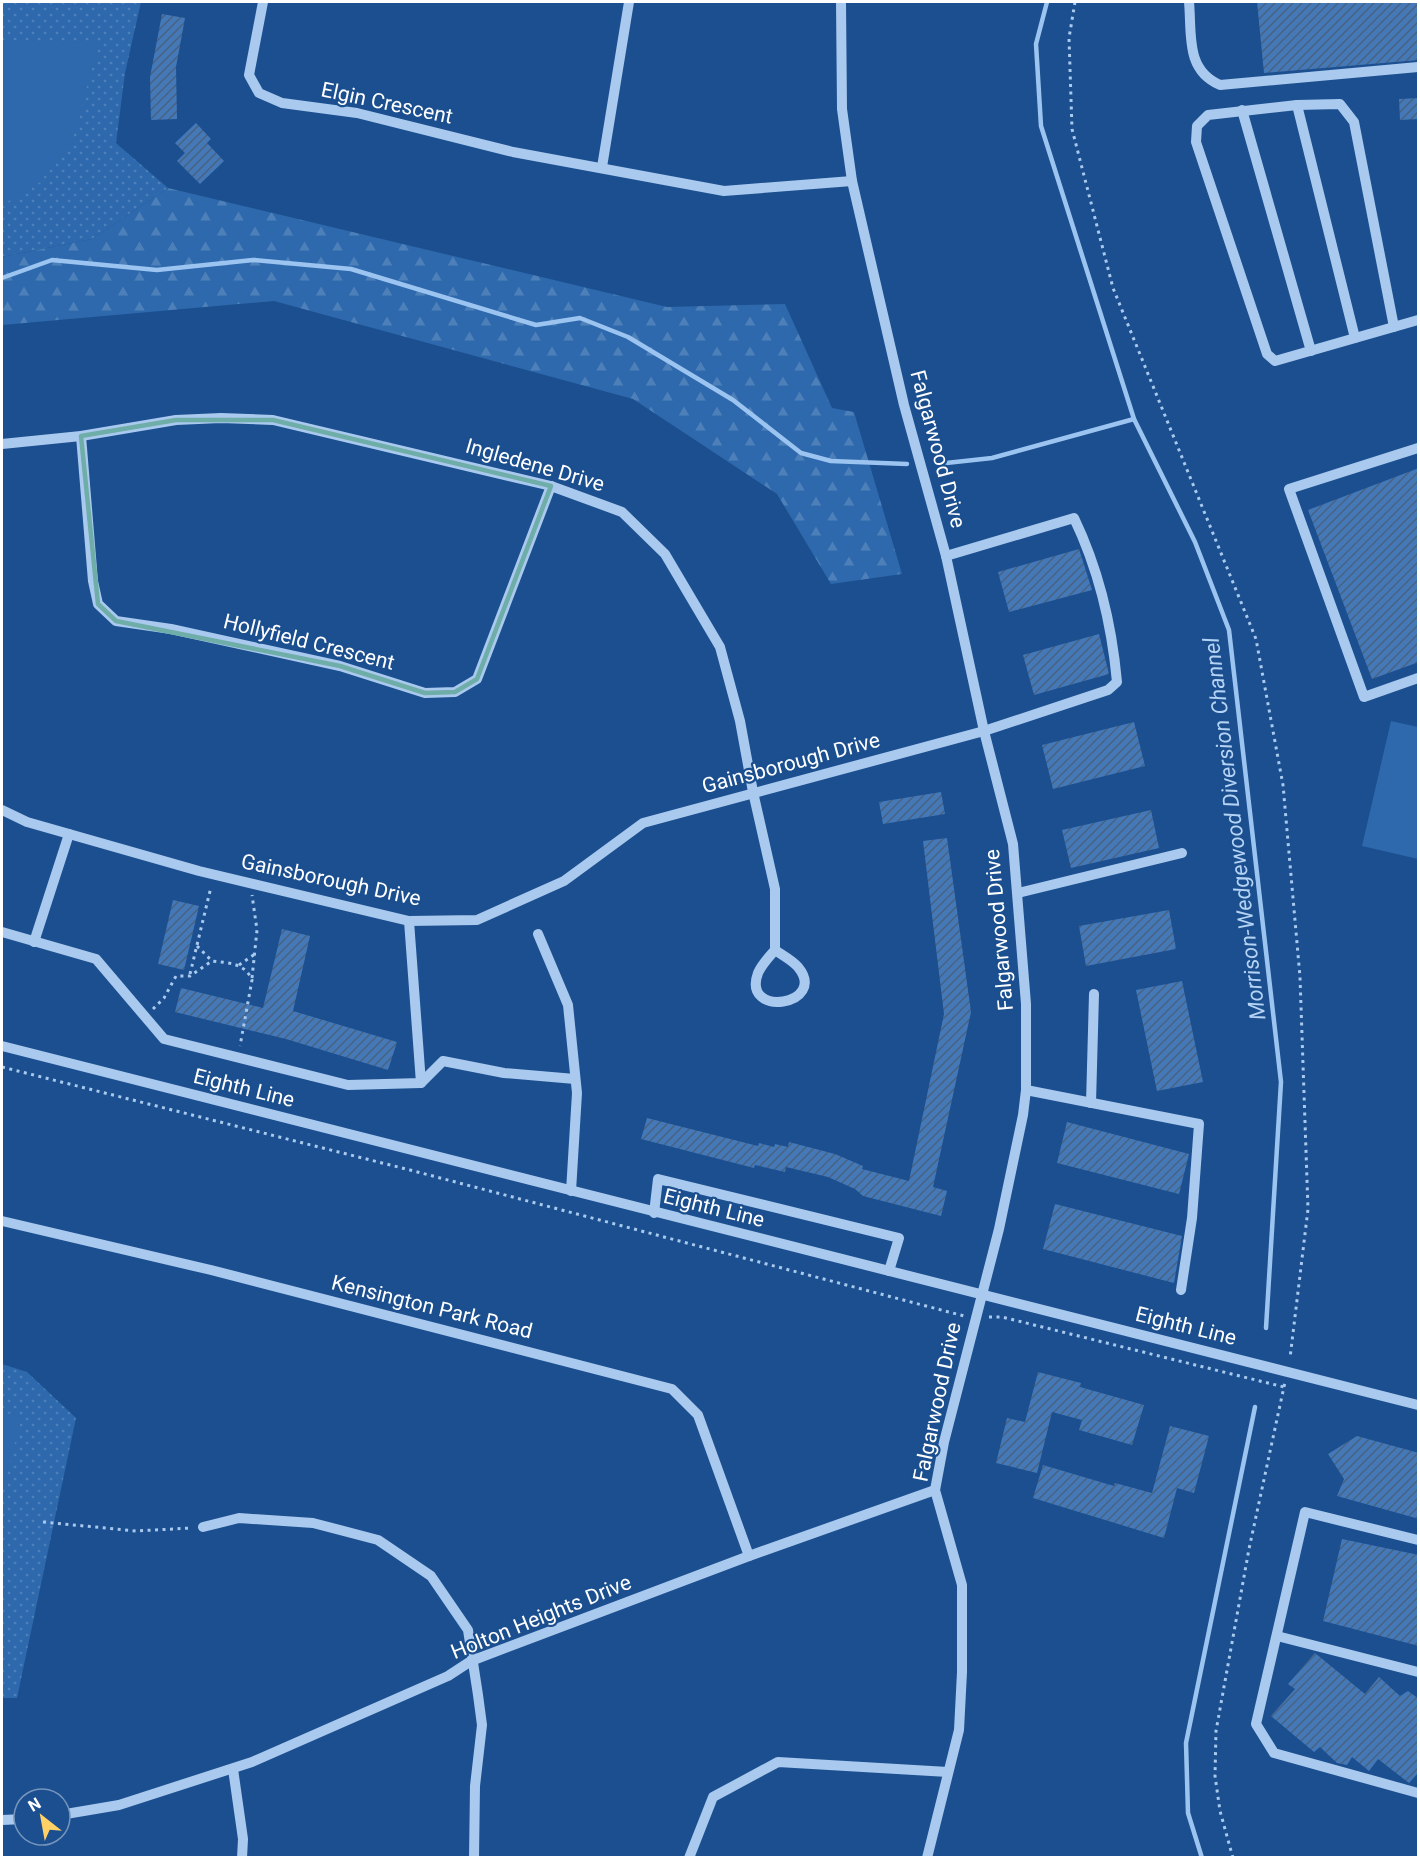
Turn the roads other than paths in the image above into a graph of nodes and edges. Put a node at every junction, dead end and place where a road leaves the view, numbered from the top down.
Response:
1 (263, 2) edge
2 (629, 2) edge
3 (841, 2) edge
4 (1189, 2) edge
5 (1419, 67) edge
6 (1298, 105) junction
7 (1242, 110) junction
8 (602, 167) junction
9 (852, 181) junction
10 (1419, 320) edge
11 (1394, 327) junction
12 (1355, 338) junction
13 (1311, 351) junction
14 (81, 436) junction
15 (2, 444) edge
16 (1419, 448) edge
17 (551, 486) junction
18 (946, 556) junction
19 (1419, 678) edge
20 (984, 731) junction
21 (753, 792) junction
22 (2, 810) edge
23 (69, 834) junction
24 (1182, 853) dead end
25 (1018, 892) junction
26 (409, 921) junction
27 (2, 932) edge
28 (538, 934) dead end
29 (34, 942) junction
30 (775, 950) junction
31 (1094, 994) dead end
32 (2, 1046) edge
33 (575, 1079) junction
34 (422, 1083) junction
35 (1026, 1090) junction
36 (1091, 1103) junction
37 (572, 1191) junction
38 (654, 1213) junction
39 (2, 1221) edge
40 (889, 1271) junction
41 (1181, 1290) dead end
42 (982, 1293) junction
43 (1419, 1405) edge
44 (935, 1490) junction
45 (203, 1527) road end
46 (1419, 1540) edge
47 (749, 1556) junction
48 (1277, 1636) junction
49 (471, 1661) junction
50 (1419, 1672) edge
51 (233, 1768) junction
52 (948, 1772) junction
53 (1419, 1793) edge
54 (72, 1813) edge
55 (242, 1857) edge
56 (474, 1857) edge
57 (689, 1857) edge
58 (927, 1857) edge

1 - 8 street, Elgin Crescent
2 - 8 street
3 - 9 street, Falgarwood Drive
4 - 5 street
6 - 7 street
6 - 11 street
6 - 12 street
7 - 13 street
7 - 13 street
8 - 9 street, Elgin Crescent
9 - 18 street, Falgarwood Drive
10 - 11 street
11 - 12 street
12 - 13 street
14 - 15 street, Ingledene Drive
14 - 17 street, Ingledene Drive
14 - 17 street, Hollyfield Crescent
16 - 19 street
17 - 21 street, Ingledene Drive
18 - 20 street, Falgarwood Drive
18 - 20 street, Gainsborough Drive
20 - 21 street, Gainsborough Drive
20 - 25 street, Falgarwood Drive
21 - 26 street, Gainsborough Drive
21 - 30 street, Ingledene Drive
22 - 23 street, Gainsborough Drive
23 - 26 street, Gainsborough Drive
23 - 29 street
24 - 25 street
25 - 35 street, Falgarwood Drive
26 - 34 street
27 - 29 street
28 - 33 street
29 - 34 street
30 - 30 street
31 - 36 street
32 - 37 street, Eighth Line
33 - 34 street
33 - 37 street
35 - 36 street
35 - 42 street, Falgarwood Drive
36 - 41 street
37 - 38 street, Eighth Line
38 - 40 street, Eighth Line
38 - 40 street
39 - 47 street, Kensington Park Road
40 - 42 street, Eighth Line
42 - 43 street, Eighth Line
42 - 44 street, Falgarwood Drive
44 - 47 street, Holton Heights Drive
44 - 52 street, Falgarwood Drive
45 - 49 street
46 - 48 street
47 - 49 street, Holton Heights Drive
48 - 50 street
48 - 53 street
49 - 51 street, Holton Heights Drive
49 - 56 street
51 - 54 street, Holton Heights Drive
51 - 55 street
52 - 57 street
52 - 58 street, Falgarwood Drive

